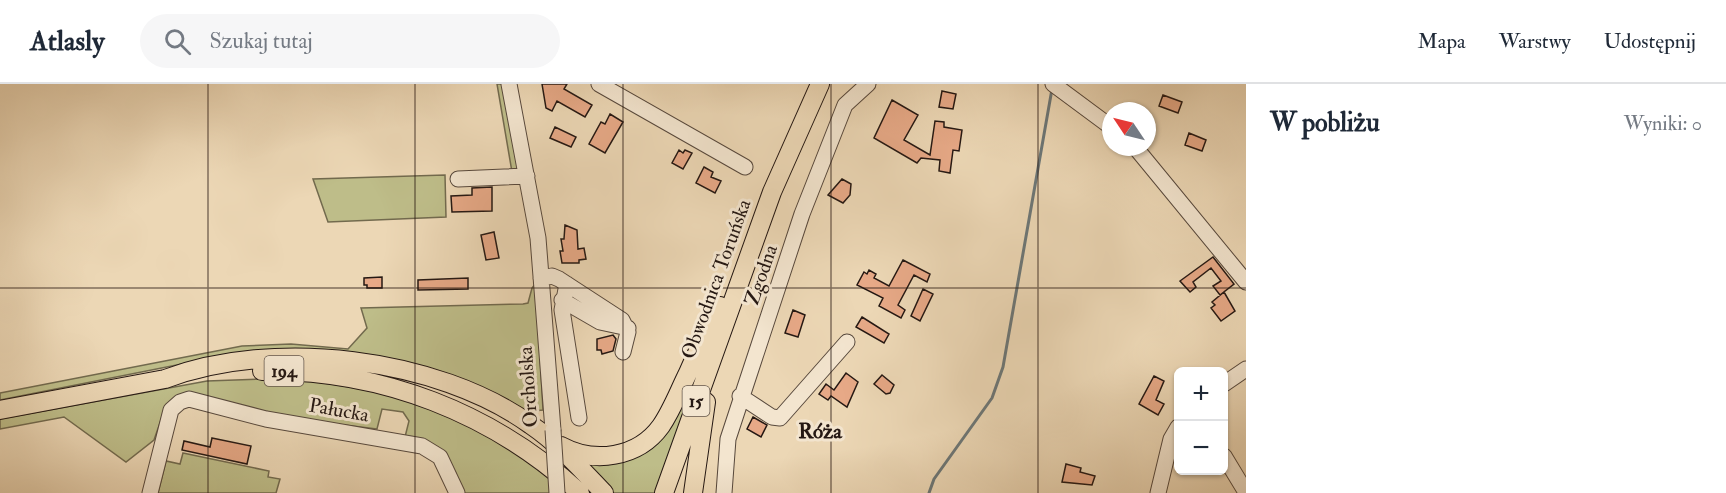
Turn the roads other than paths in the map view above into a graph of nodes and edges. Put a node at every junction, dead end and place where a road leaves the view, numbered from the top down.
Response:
1 (509, 84) edge
2 (598, 84) edge
3 (820, 84) edge
4 (867, 84) edge
5 (1053, 84) edge
6 (1102, 120) edge
7 (1142, 156) edge
8 (745, 167) dead end
9 (527, 176) junction
10 (458, 179) dead end
11 (757, 231) junction
12 (542, 278) junction
13 (1246, 282) edge
14 (567, 284) junction
15 (562, 300) junction
16 (729, 310) junction
17 (627, 328) junction
18 (848, 342) dead end
19 (623, 352) dead end
20 (1246, 369) edge
21 (165, 379) junction
22 (1228, 381) edge
23 (740, 396) junction
24 (0, 410) edge
25 (579, 418) dead end
26 (550, 433) junction
27 (1174, 437) edge
28 (1228, 463) edge
29 (1244, 489) dead end
30 (150, 493) edge
31 (457, 493) edge
32 (557, 493) edge
33 (579, 493) edge
34 (604, 493) edge
35 (664, 493) edge
36 (693, 493) edge
37 (724, 493) edge
38 (1158, 493) edge

1 - 9 street, Orcholska
2 - 8 street
3 - 11 main road, Obwodnica Toruńska / 15
4 - 23 street, Zgodna
5 - 6 street
7 - 13 street
9 - 10 street
9 - 12 street, Orcholska
11 - 16 main road, Obwodnica Toruńska / 15
11 - 26 main road
12 - 14 street
12 - 26 street, Orcholska
14 - 15 street
14 - 17 street
15 - 17 street
15 - 25 street
16 - 35 main road, Obwodnica Toruńska / 15
16 - 36 main road, 15
17 - 19 street
18 - 23 street
20 - 22 street
21 - 24 main road, 194
21 - 26 main road, 194
21 - 33 main road, 194
23 - 37 street, Zgodna
26 - 32 street, Orcholska, bridge
26 - 34 main road, 194
27 - 38 street
28 - 29 street
30 - 31 street, Pałucka

